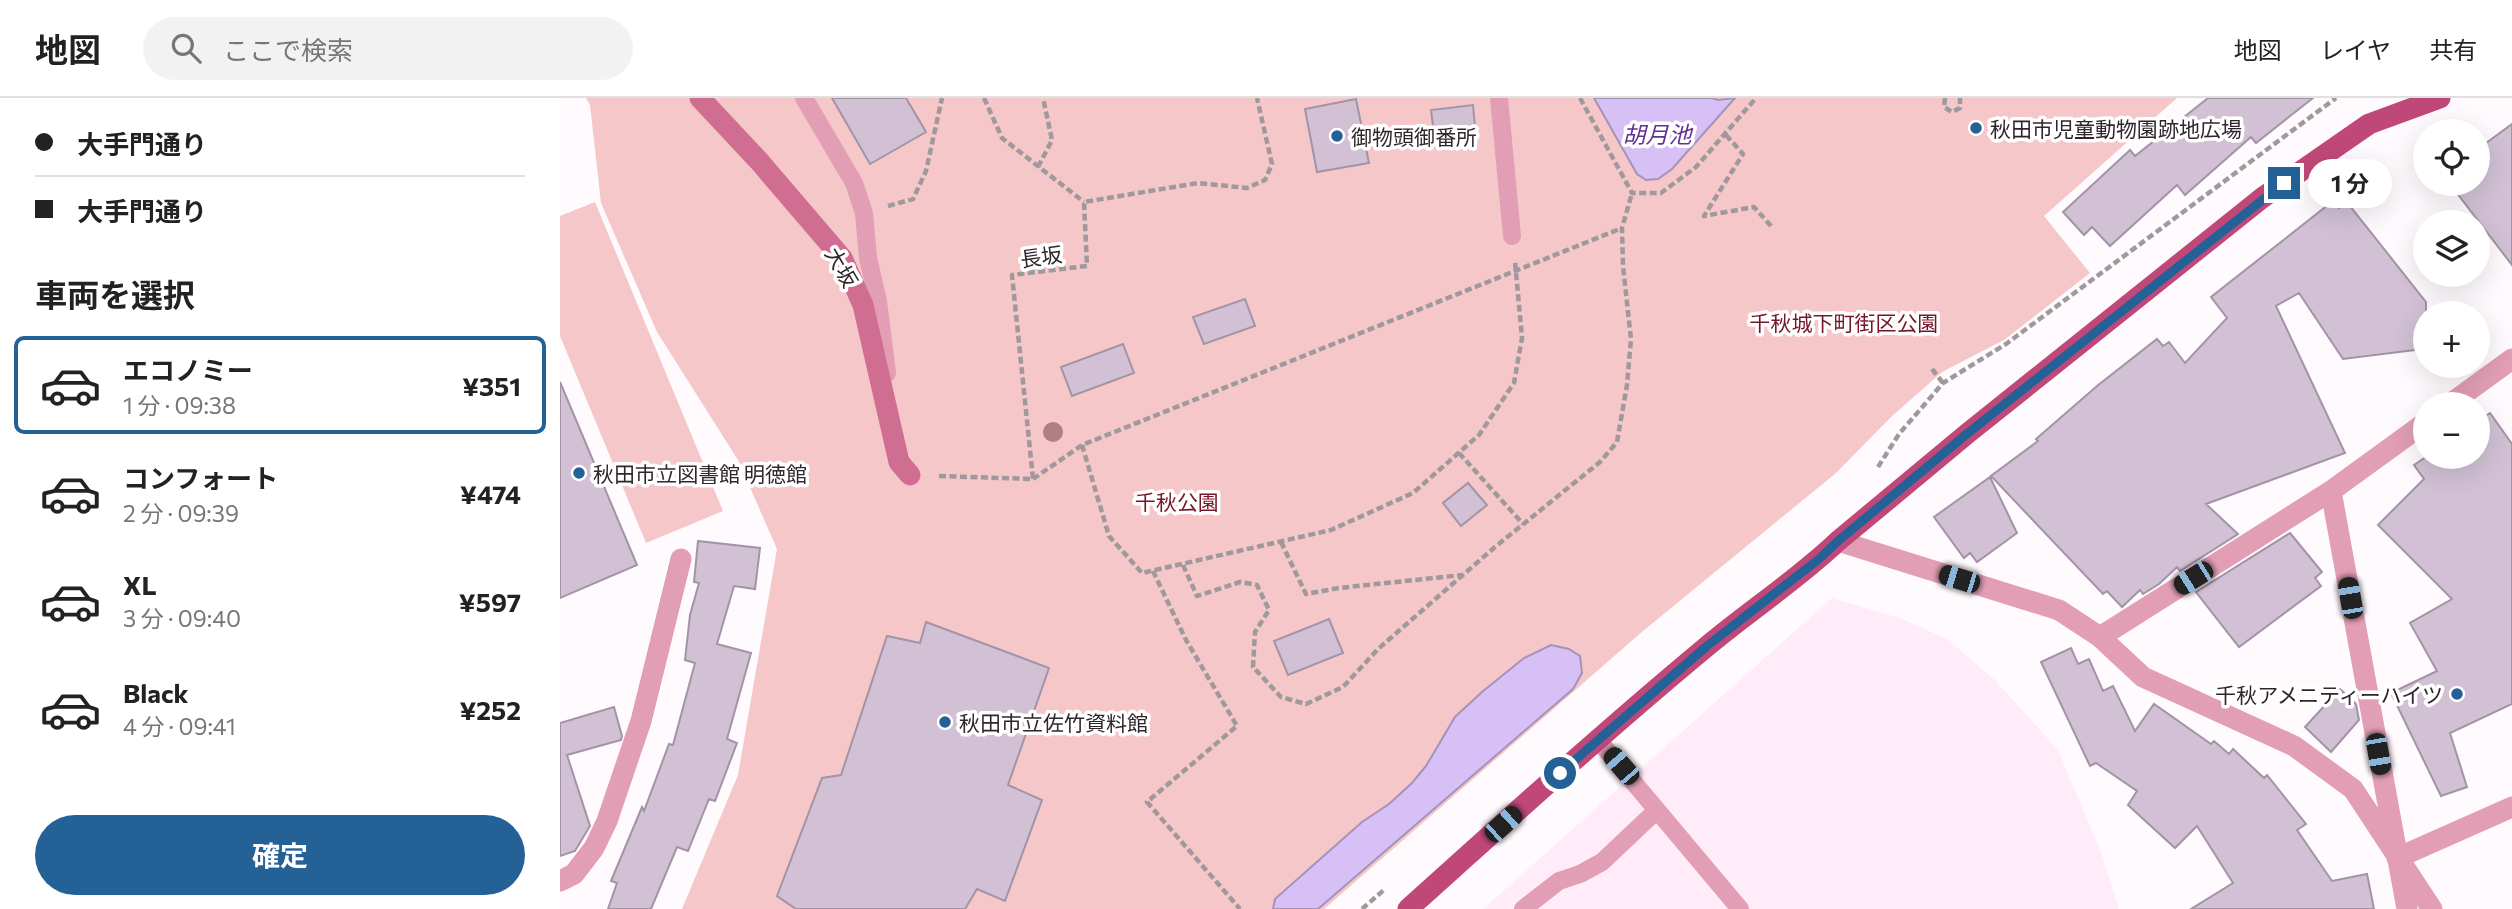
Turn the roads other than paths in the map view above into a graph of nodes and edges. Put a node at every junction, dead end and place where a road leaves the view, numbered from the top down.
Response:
1 (700, 98) edge
2 (804, 98) edge
3 (1499, 98) edge
4 (2440, 98) edge
5 (1512, 236) dead end
6 (2512, 359) edge
7 (2467, 392) edge
8 (2413, 431) edge
9 (894, 439) junction
10 (910, 475) road end
11 (2331, 491) junction
12 (1838, 541) junction
13 (681, 559) dead end
14 (2100, 637) junction
15 (1598, 740) junction
16 (2512, 807) edge
17 (1657, 810) junction
18 (2397, 858) junction
19 (560, 881) edge
20 (1408, 909) edge
21 (1523, 909) edge
22 (1740, 909) edge
23 (2407, 909) edge
24 (2432, 909) edge

1 - 9 street, 大坂
2 - 9 lane
3 - 5 lane
4 - 12 main road
6 - 7 street
8 - 11 street
9 - 10 street, 大坂
11 - 14 street
11 - 18 street
12 - 14 street
12 - 15 main road
13 - 19 street
14 - 18 street
15 - 17 lane
15 - 20 main road
16 - 18 street
17 - 21 lane
17 - 22 lane
18 - 23 street
18 - 24 street

